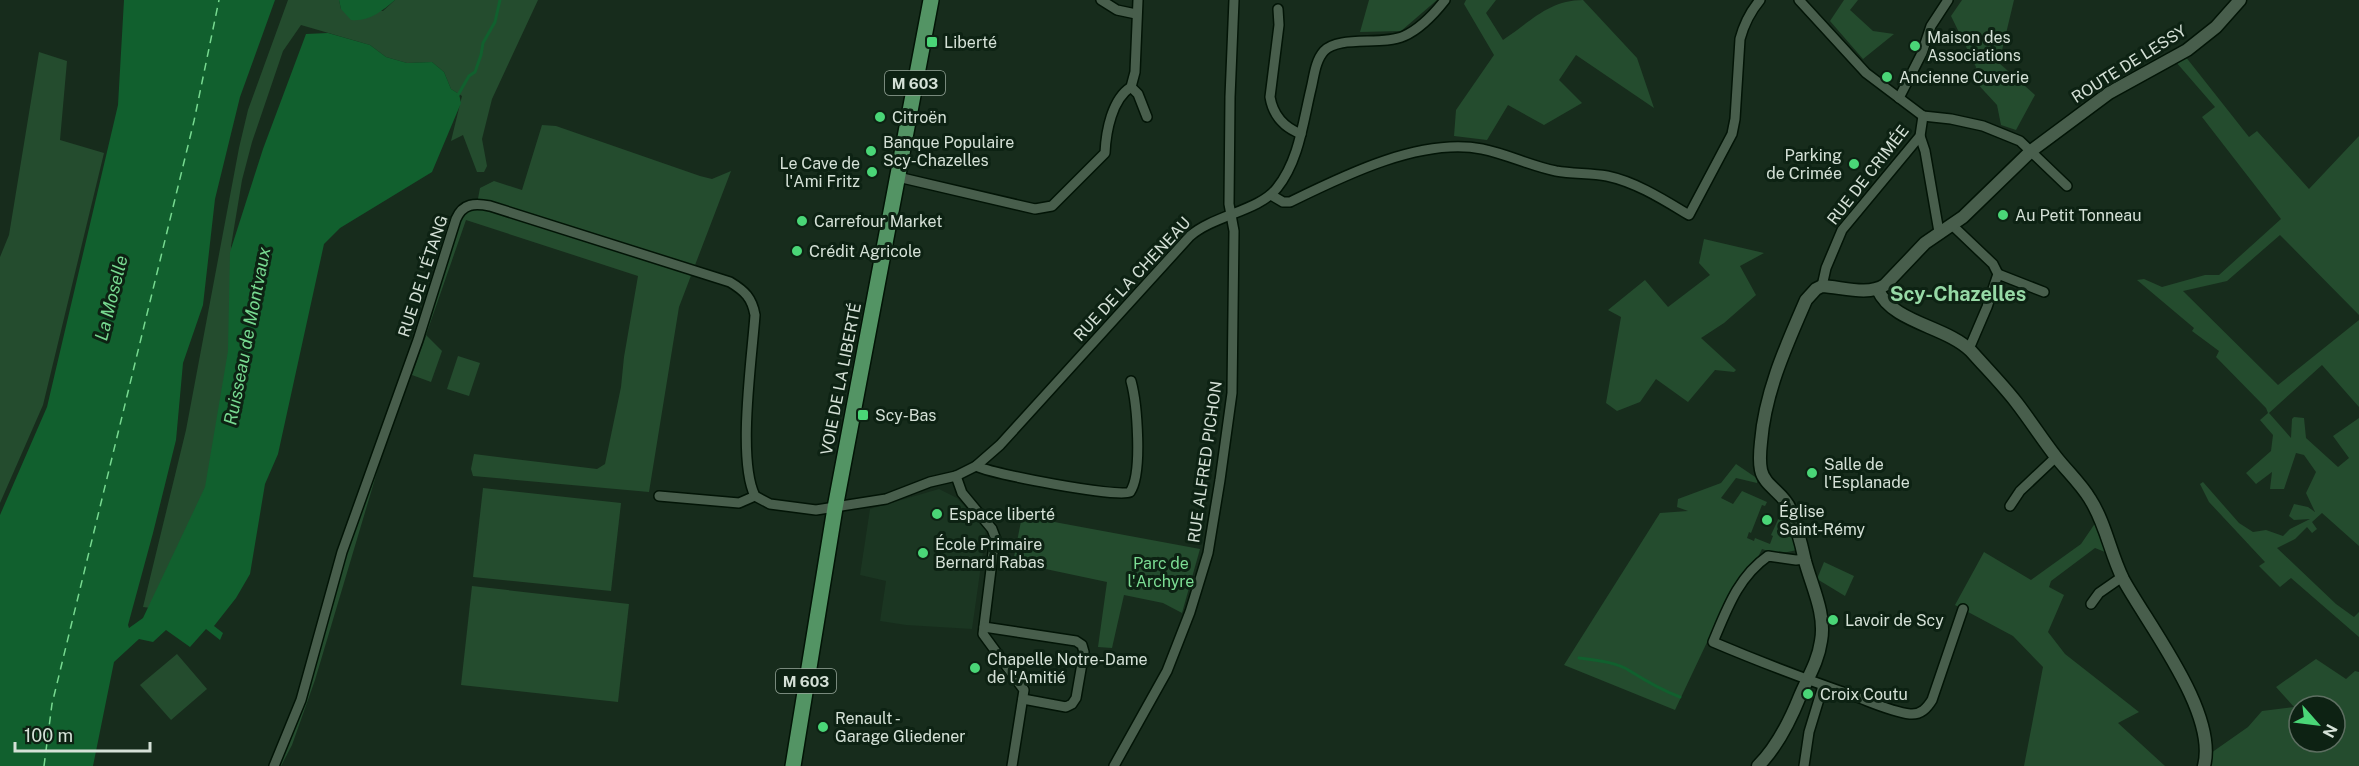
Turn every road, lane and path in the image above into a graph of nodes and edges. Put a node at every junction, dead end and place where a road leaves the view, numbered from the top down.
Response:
1 (931, 0) edge
2 (1101, 0) edge
3 (1138, 0) edge
4 (1234, 0) edge
5 (1445, 0) edge
6 (1760, 0) edge
7 (1799, 0) edge
8 (1948, 0) edge
9 (2240, 0) edge
10 (1278, 9) dead end
11 (1136, 14) junction
12 (1131, 87) junction
13 (1899, 98) junction
14 (1923, 116) junction
15 (1147, 117) dead end
16 (1301, 134) junction
17 (1920, 136) junction
18 (2031, 151) junction
19 (897, 177) junction
20 (2067, 186) dead end
21 (1271, 195) junction
22 (1230, 214) junction
23 (1952, 225) junction
24 (1939, 232) junction
25 (1998, 274) junction
26 (1822, 286) junction
27 (1878, 290) junction
28 (2044, 292) dead end
29 (1969, 349) junction
30 (1131, 381) dead end
31 (2056, 457) junction
32 (976, 466) junction
33 (956, 476) junction
34 (659, 496) dead end
35 (755, 496) junction
36 (2010, 506) dead end
37 (835, 508) junction
38 (1805, 559) junction
39 (2122, 577) junction
40 (2091, 604) dead end
41 (1963, 609) dead end
42 (984, 627) junction
43 (1808, 680) junction
44 (1823, 686) junction
45 (1023, 699) junction
46 (274, 766) edge
47 (793, 766) edge
48 (1012, 766) edge
49 (1113, 766) edge
50 (1758, 766) edge
51 (1804, 766) edge
52 (2204, 766) edge

1 - 19 main road, VOIE DE LA LIBERTÉ / M 603
2 - 11 street
3 - 11 street
4 - 22 street, RUE ALFRED PICHON
5 - 16 street
6 - 21 street
7 - 13 street
8 - 13 street
9 - 18 street, ROUTE DE LESSY
10 - 16 street
11 - 12 street
12 - 15 street
12 - 19 street
13 - 14 street
14 - 17 street, RUE DE CRIMÉE
14 - 18 street
16 - 21 street
17 - 24 street
17 - 26 street, RUE DE CRIMÉE
18 - 20 street
18 - 23 street, ROUTE DE LESSY
19 - 37 main road, VOIE DE LA LIBERTÉ / M 603
21 - 22 street, RUE DE LA CHENEAU
22 - 32 street, RUE DE LA CHENEAU
22 - 49 street, RUE ALFRED PICHON
23 - 24 street, ROUTE DE LESSY
23 - 25 street
24 - 27 street, ROUTE DE LESSY
25 - 28 street
25 - 29 street
26 - 27 street
26 - 38 street
27 - 29 street
29 - 31 street
30 - 32 street
31 - 36 street
31 - 39 street
32 - 33 street, RUE DE LA CHENEAU
33 - 37 street, RUE DE LA CHENEAU
33 - 42 street
34 - 35 street
35 - 37 street, RUE DE LA CHENEAU
35 - 46 street, RUE DE L'ÉTANG
37 - 47 main road, VOIE DE LA LIBERTÉ / M 603
38 - 43 street
38 - 43 street
39 - 40 street
39 - 52 street
41 - 44 street
42 - 45 street
42 - 45 street
43 - 44 street
43 - 50 street
44 - 51 street
45 - 48 street

